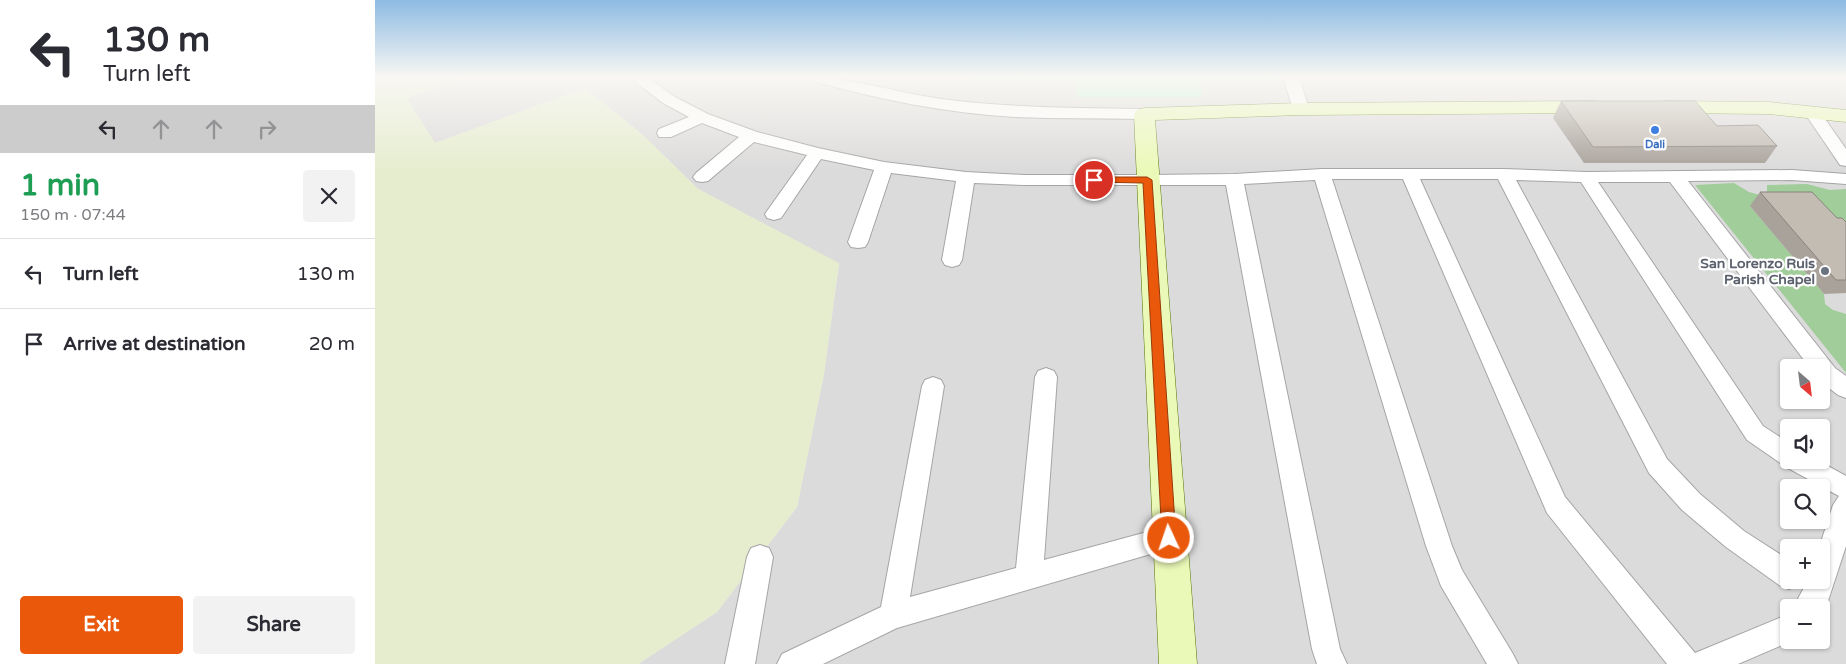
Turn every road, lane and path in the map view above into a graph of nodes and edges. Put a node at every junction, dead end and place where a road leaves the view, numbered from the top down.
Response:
1 (685, 108) edge
2 (970, 108) edge
3 (1460, 108) edge
4 (1767, 108) edge
5 (1301, 109) joint
6 (1812, 112) junction
7 (1144, 114) junction
8 (1846, 116) edge
9 (702, 117) junction
10 (665, 133) dead end
11 (751, 136) junction
12 (817, 153) junction
13 (1846, 160) edge
14 (884, 167) junction
15 (1321, 174) junction
16 (1505, 174) junction
17 (1410, 176) junction
18 (1675, 176) junction
19 (702, 177) dead end
20 (966, 177) junction
21 (1586, 177) junction
22 (1234, 179) junction
23 (1846, 179) edge
24 (1147, 180) junction
25 (774, 214) dead end
26 (858, 242) dead end
27 (952, 260) dead end
28 (1046, 377) dead end
29 (933, 386) dead end
30 (1846, 389) edge
31 (1780, 450) edge
32 (1811, 469) edge
33 (1846, 488) edge
34 (1846, 505) edge
35 (1169, 538) junction
36 (760, 557) dead end
37 (1780, 570) edge
38 (1029, 577) junction
39 (1802, 589) edge
40 (1810, 599) edge
41 (1813, 599) edge
42 (893, 616) junction
43 (1780, 632) edge
44 (740, 664) edge
45 (792, 664) edge
46 (1178, 664) edge
47 (1332, 664) edge
48 (1503, 664) edge
49 (1685, 664) edge
50 (1703, 664) edge

1 - 9 street
2 - 7 street
3 - 5 street
4 - 6 street
5 - 7 street
6 - 8 street
6 - 13 street
7 - 24 street
9 - 10 street
9 - 11 street
11 - 12 street
11 - 19 street
12 - 14 street
12 - 25 street
14 - 20 street
14 - 26 street
15 - 17 street
15 - 22 street
15 - 48 street
16 - 17 street
16 - 21 street
16 - 37 street
17 - 49 street
18 - 21 street
18 - 23 street
18 - 30 street
20 - 24 street
20 - 27 street
21 - 31 street
22 - 24 street
22 - 47 street
24 - 35 street
28 - 38 street
29 - 42 street
32 - 33 street
34 - 41 street
35 - 38 street
35 - 46 street
36 - 44 street
38 - 42 street
39 - 40 street
42 - 45 street
43 - 50 street

